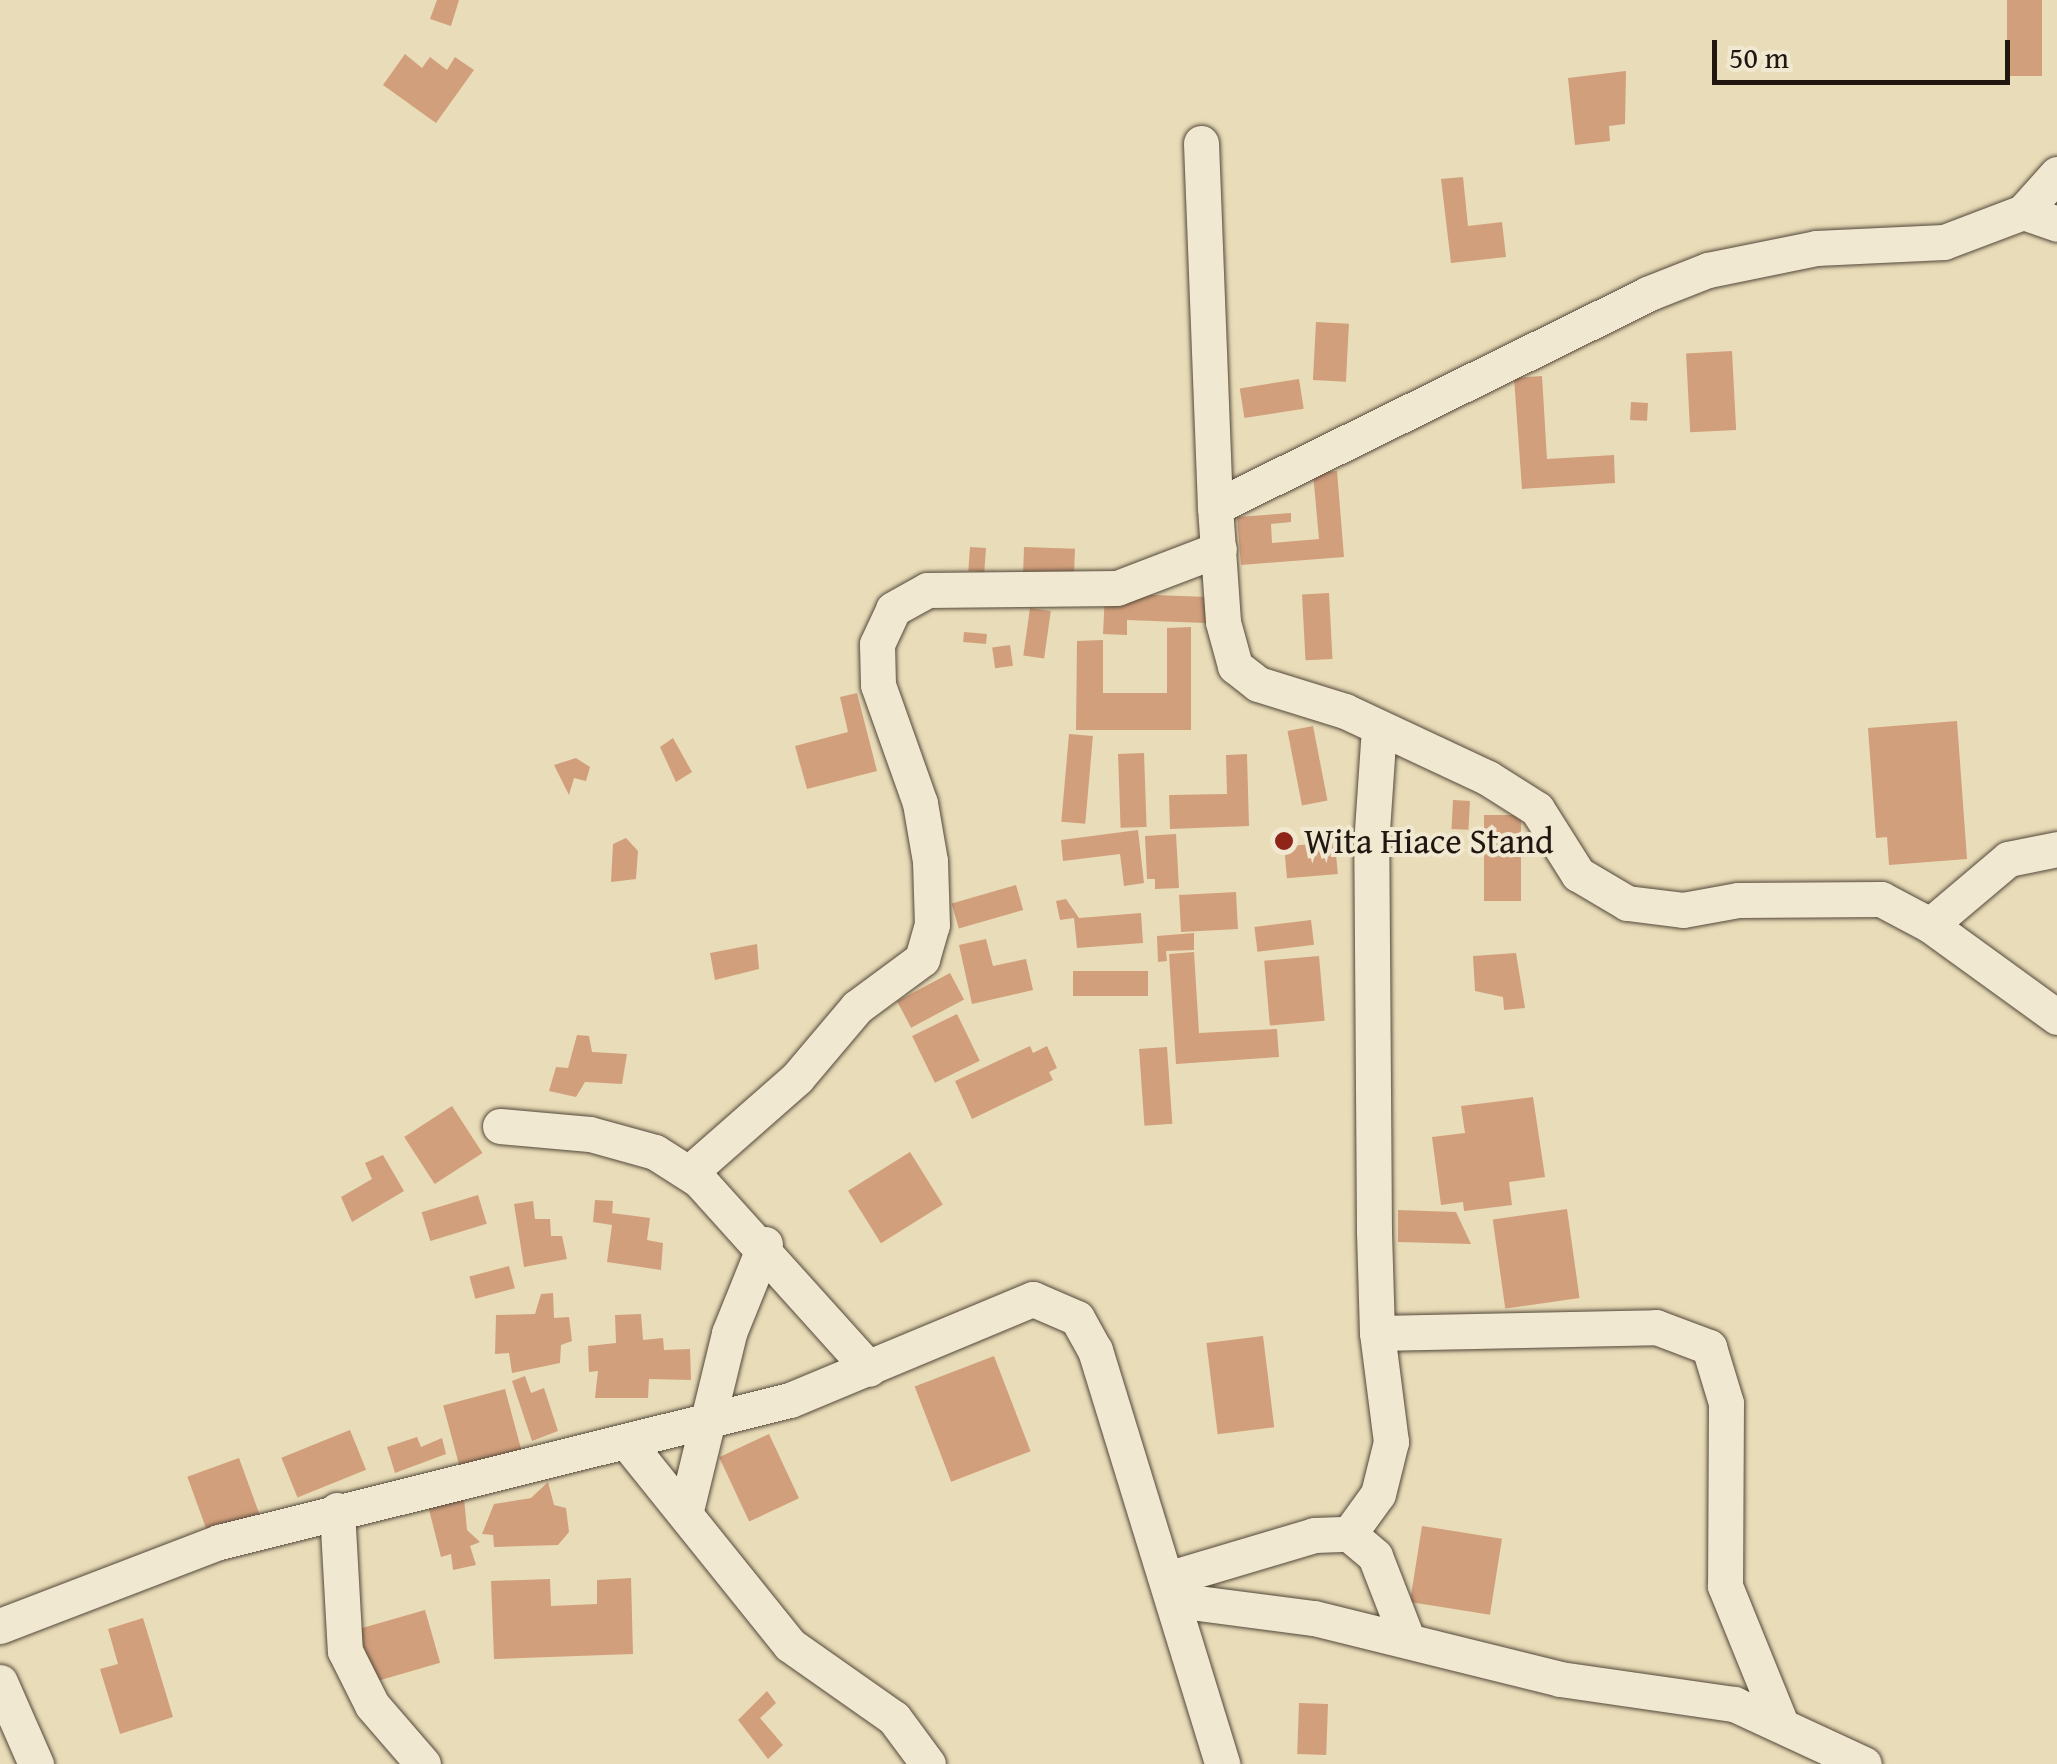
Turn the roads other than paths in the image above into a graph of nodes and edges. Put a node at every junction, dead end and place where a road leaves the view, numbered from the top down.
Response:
1 (1201, 143) dead end
2 (2057, 174) edge
3 (2022, 212) junction
4 (2057, 224) edge
5 (1215, 508) junction
6 (1218, 549) junction
7 (1380, 728) junction
8 (2057, 849) edge
9 (1930, 925) junction
10 (2057, 1017) edge
11 (500, 1126) dead end
12 (689, 1173) junction
13 (765, 1244) junction
14 (1376, 1334) junction
15 (869, 1369) junction
16 (711, 1424) junction
17 (630, 1446) junction
18 (337, 1510) junction
19 (686, 1510) junction
20 (1349, 1534) junction
21 (1172, 1589) junction
22 (0, 1626) edge
23 (1408, 1641) junction
24 (0, 1682) edge
25 (1781, 1724) junction
26 (36, 1764) edge
27 (423, 1764) edge
28 (928, 1764) edge
29 (1222, 1764) edge
30 (1864, 1764) edge

1 - 5 street
2 - 3 street
3 - 4 street
3 - 5 street
5 - 6 street
6 - 7 street
6 - 12 street
7 - 9 street
7 - 14 street
8 - 9 street
9 - 10 street
11 - 12 street
12 - 13 street
13 - 15 street
13 - 16 street
14 - 20 street
14 - 25 street
15 - 16 street
15 - 21 street
16 - 17 street
16 - 19 street
17 - 18 street
17 - 19 street
18 - 22 street
18 - 27 street
19 - 28 street
20 - 21 street
20 - 23 street
21 - 23 street
21 - 29 street
23 - 25 street
24 - 26 street
25 - 30 street

